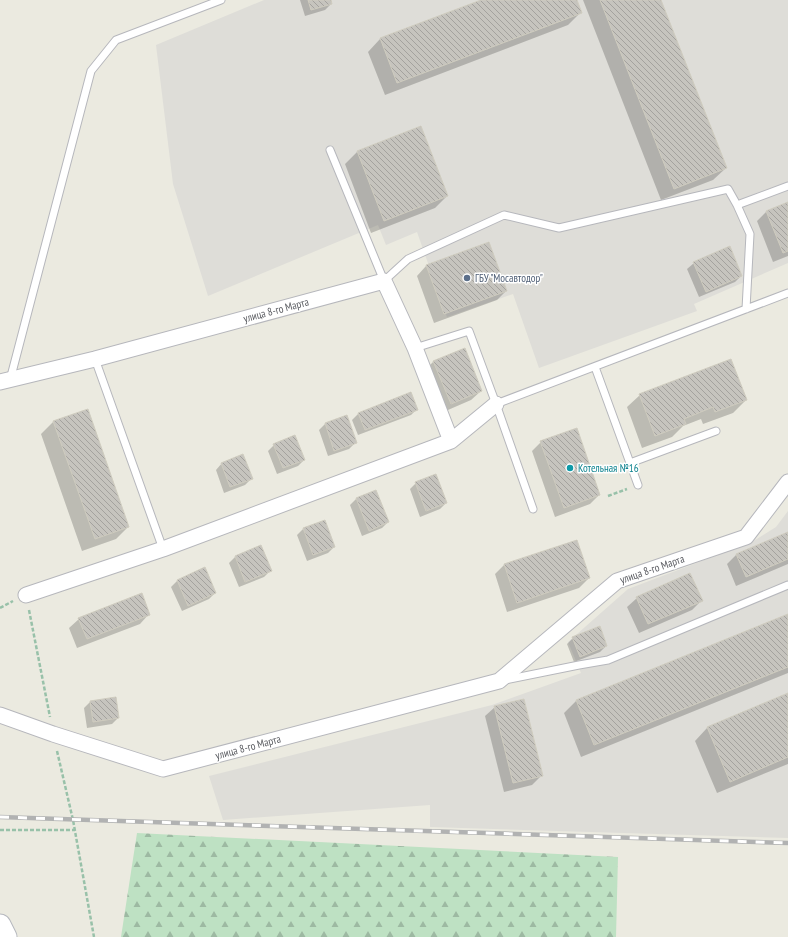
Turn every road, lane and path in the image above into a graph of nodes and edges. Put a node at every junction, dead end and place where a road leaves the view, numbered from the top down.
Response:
1 (221, 0) edge
2 (330, 150) dead end
3 (788, 186) edge
4 (737, 205) junction
5 (384, 281) junction
6 (788, 293) edge
7 (746, 309) junction
8 (416, 348) junction
9 (94, 359) junction
10 (595, 367) junction
11 (5, 381) edge
12 (496, 404) junction
13 (716, 431) dead end
14 (451, 441) junction
15 (630, 462) junction
16 (788, 482) edge
17 (638, 485) joint
18 (608, 496) dead end
19 (533, 510) dead end
20 (163, 549) junction
21 (788, 585) edge
22 (26, 596) joint
23 (499, 681) junction
24 (0, 715) edge
25 (53, 734) junction
26 (0, 830) edge
27 (75, 830) junction
28 (0, 925) edge
29 (6, 937) edge
30 (94, 937) edge

1 - 11 lane
2 - 5 lane
3 - 4 lane
4 - 5 lane
4 - 7 lane
5 - 8 street
5 - 9 street, улица 8-го Марта
6 - 7 lane
7 - 10 lane
8 - 12 lane
8 - 14 street
9 - 11 street, улица 8-го Марта
9 - 20 lane
10 - 12 lane
10 - 15 lane
12 - 14 street
12 - 19 lane
13 - 15 lane
14 - 20 street
15 - 17 lane
16 - 23 street, улица 8-го Марта
17 - 18 path
20 - 22 street
21 - 23 lane, улица 8-го Марта
22 - 25 path
23 - 25 street, улица 8-го Марта
24 - 25 street, улица 8-го Марта
25 - 27 path
26 - 27 path
27 - 30 path
28 - 29 main road

